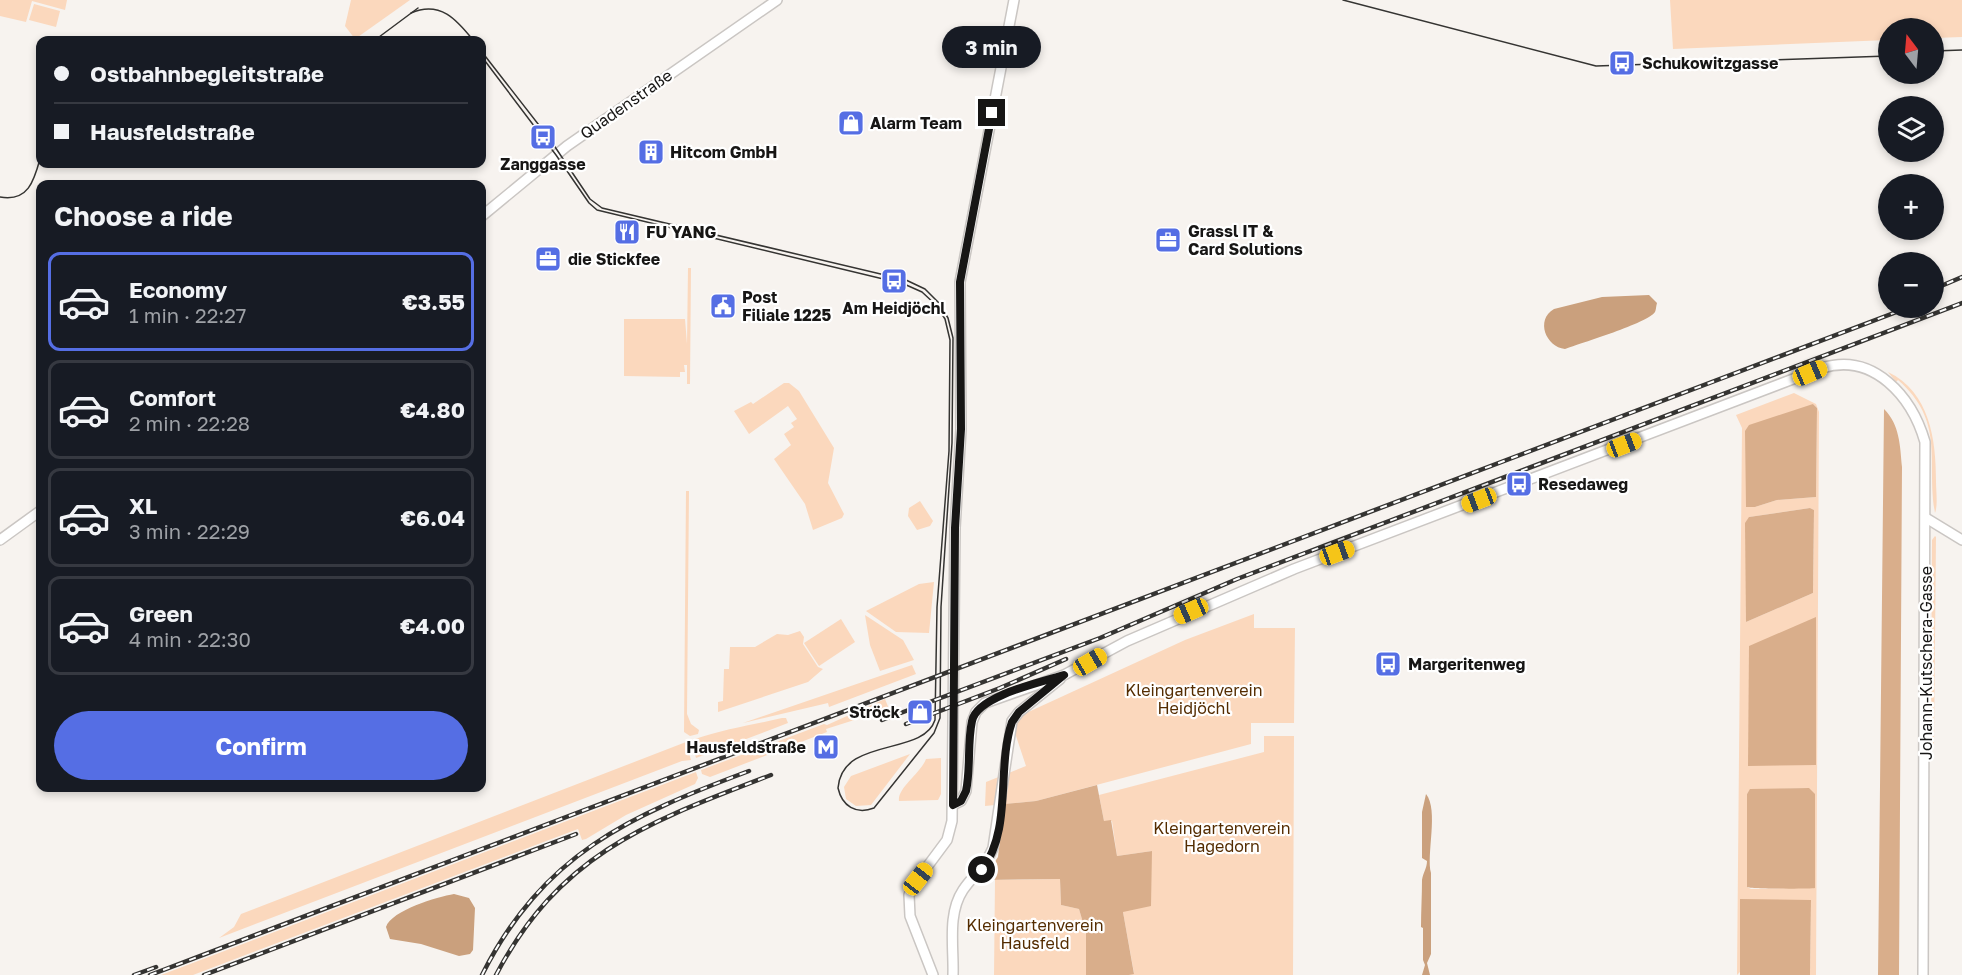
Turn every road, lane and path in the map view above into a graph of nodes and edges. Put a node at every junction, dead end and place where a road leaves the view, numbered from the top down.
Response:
1 (777, 0) edge
2 (1014, 0) edge
3 (486, 213) edge
4 (36, 514) edge
5 (1926, 518) junction
6 (0, 540) edge
7 (1962, 540) edge
8 (1064, 675) junction
9 (953, 805) junction
10 (933, 975) edge
11 (953, 975) edge
12 (1923, 975) edge

1 - 3 street, Quadenstraße
2 - 9 street
4 - 6 street
5 - 7 street
5 - 8 street, Johann-Kutschera-Gasse
5 - 12 street, Johann-Kutschera-Gasse
8 - 9 street
8 - 11 street
9 - 10 street

